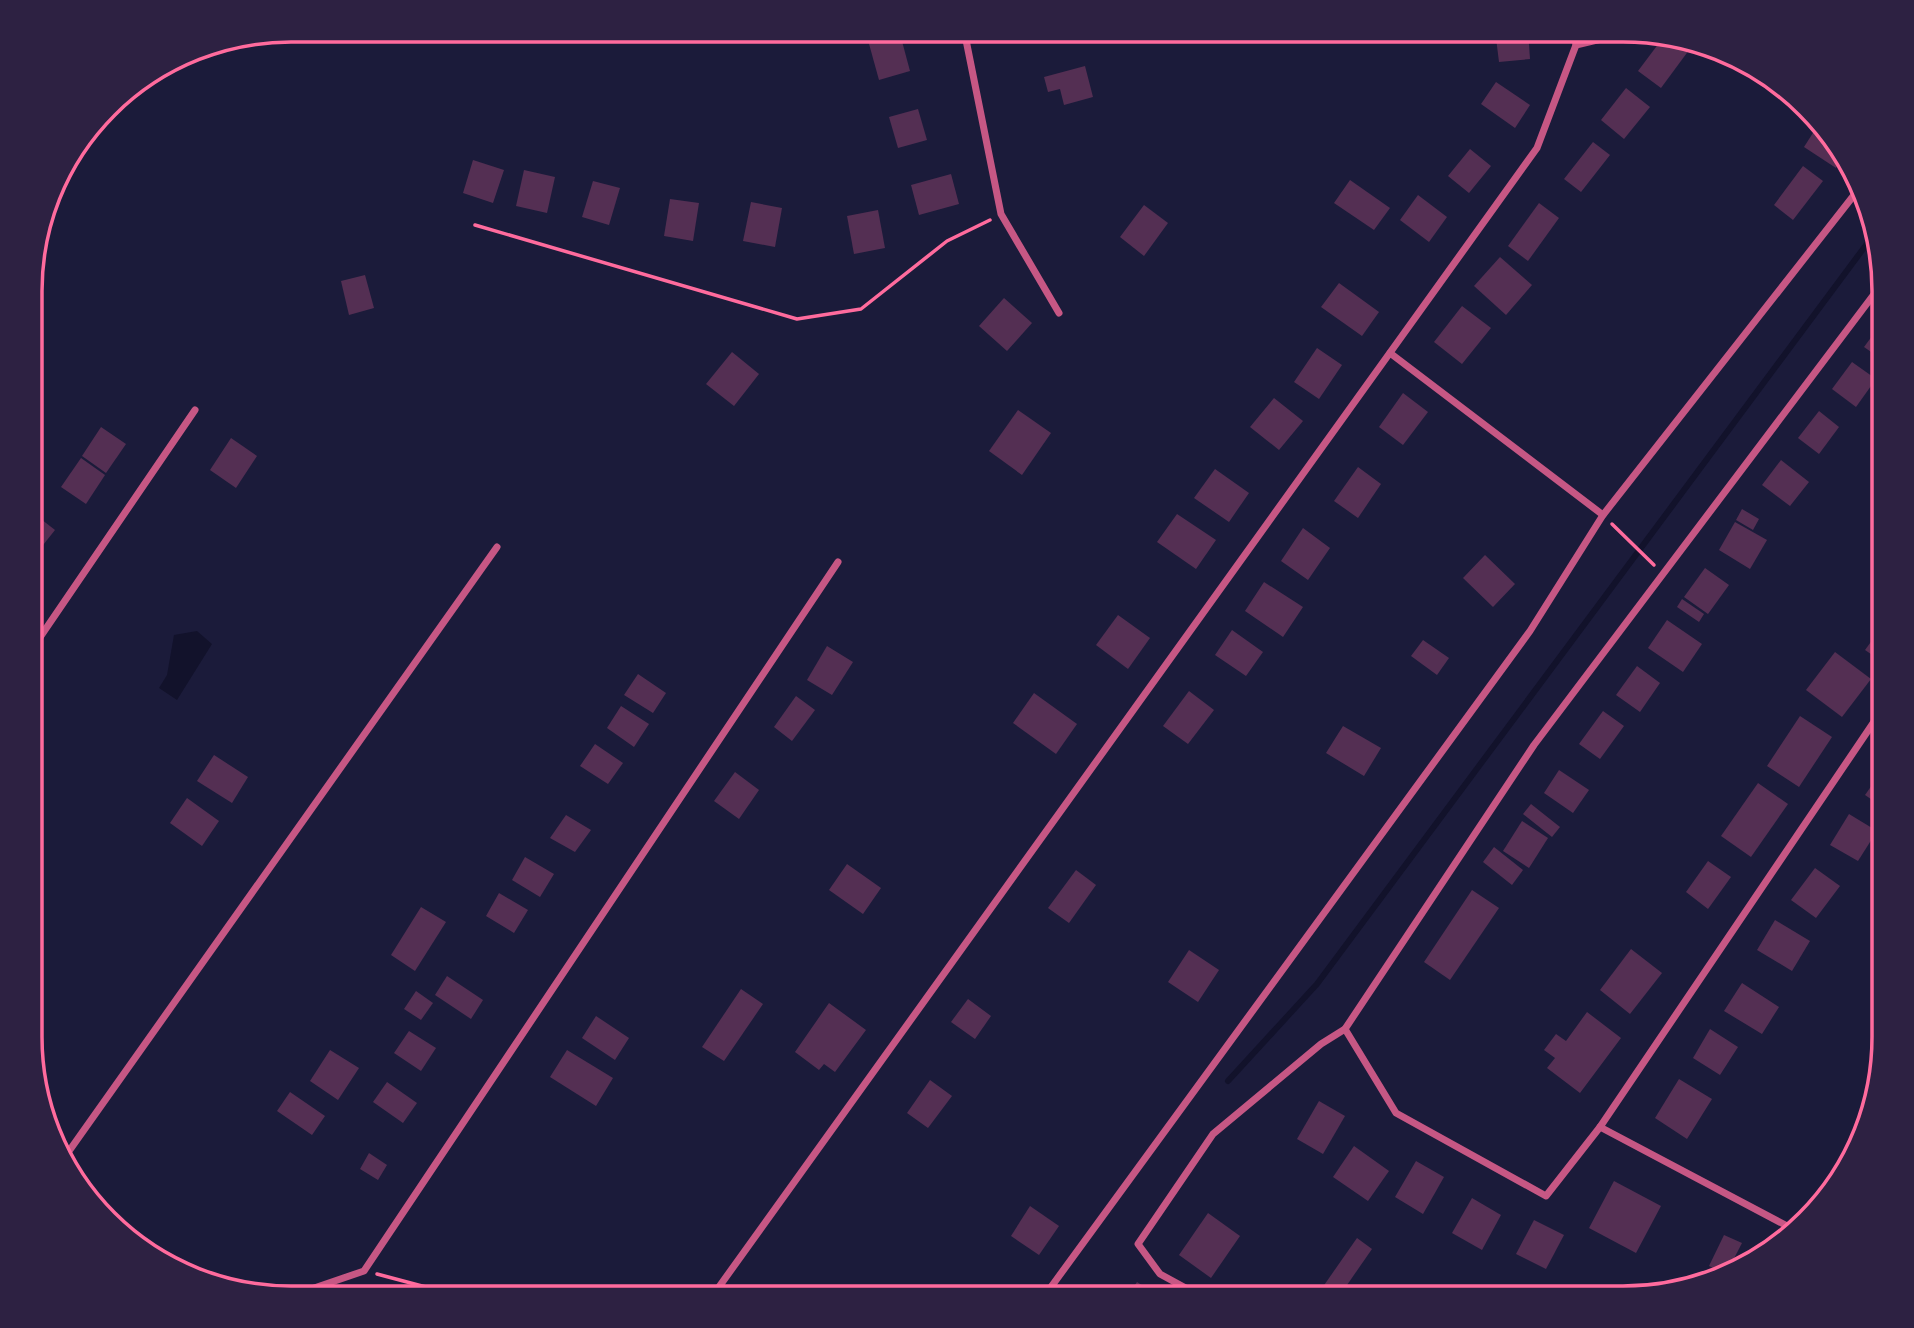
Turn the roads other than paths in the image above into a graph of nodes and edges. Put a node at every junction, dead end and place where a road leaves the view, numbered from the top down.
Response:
1 (966, 42) edge
2 (1576, 42) edge
3 (1589, 42) edge
4 (1576, 45) junction
5 (1853, 196) edge
6 (1871, 298) edge
7 (1059, 313) dead end
8 (1390, 353) junction
9 (195, 410) dead end
10 (1604, 515) junction
11 (497, 547) dead end
12 (838, 562) dead end
13 (42, 634) edge
14 (1872, 725) edge
15 (1345, 1029) junction
16 (1600, 1127) junction
17 (70, 1150) edge
18 (1786, 1225) edge
19 (320, 1286) edge
20 (720, 1286) edge
21 (1052, 1286) edge
22 (1182, 1286) edge

1 - 7 street
2 - 4 street
3 - 4 street
4 - 8 street
5 - 10 street
6 - 15 street
8 - 10 street
8 - 20 street
9 - 13 street
10 - 21 street
11 - 17 street
12 - 19 street
14 - 16 street
15 - 16 street
15 - 22 street
16 - 18 street

